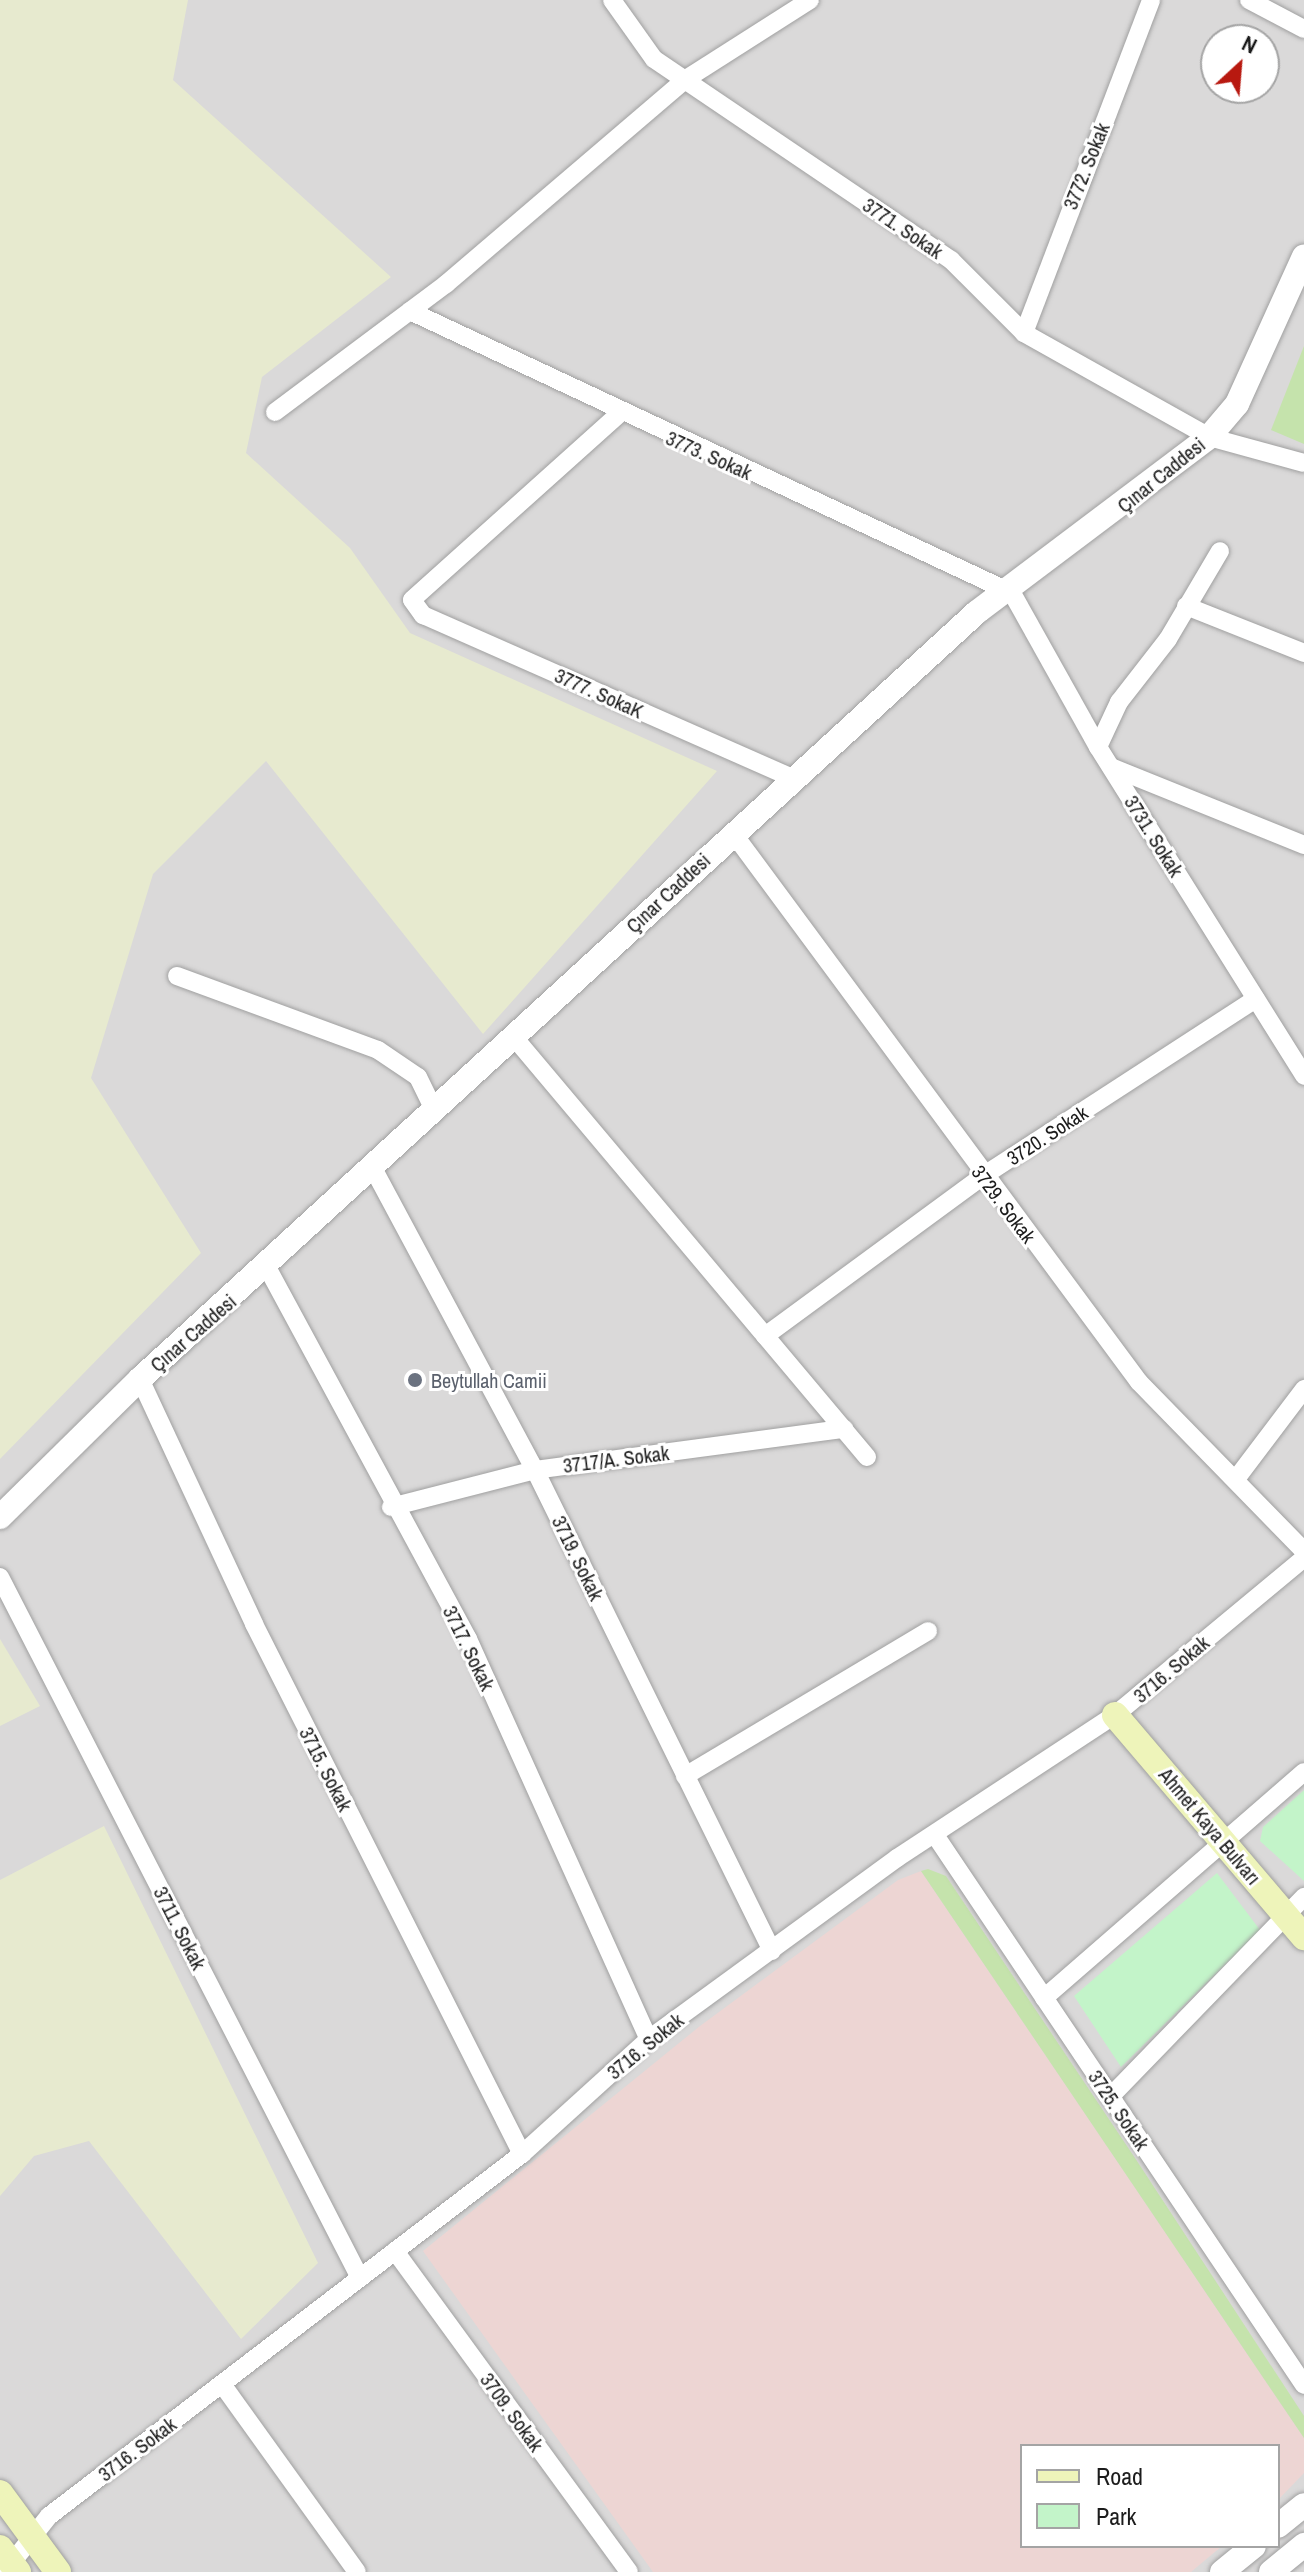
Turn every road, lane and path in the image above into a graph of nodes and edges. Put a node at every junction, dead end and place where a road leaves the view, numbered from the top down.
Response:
1 (612, 0) edge
2 (810, 0) edge
3 (1151, 0) edge
4 (1249, 0) edge
5 (1304, 29) edge
6 (686, 79) junction
7 (1303, 262) edge
8 (410, 311) junction
9 (1024, 333) junction
10 (275, 412) dead end
11 (619, 414) junction
12 (1209, 437) junction
13 (1304, 463) edge
14 (1220, 551) dead end
15 (1012, 593) junction
16 (1186, 606) junction
17 (1304, 653) edge
18 (1098, 747) junction
19 (1111, 767) junction
20 (793, 778) junction
21 (733, 833) junction
22 (1304, 845) edge
23 (177, 976) dead end
24 (1256, 999) junction
25 (513, 1036) junction
26 (1304, 1076) edge
27 (433, 1108) junction
28 (374, 1170) junction
29 (983, 1176) junction
30 (268, 1269) junction
31 (765, 1336) junction
32 (140, 1379) junction
33 (1304, 1389) edge
34 (844, 1429) junction
35 (867, 1457) dead end
36 (535, 1470) junction
37 (1236, 1479) junction
38 (391, 1507) junction
39 (0, 1517) edge
40 (1304, 1551) edge
41 (1304, 1558) edge
42 (0, 1577) edge
43 (928, 1631) dead end
44 (1115, 1715) junction
45 (1304, 1772) edge
46 (685, 1776) junction
47 (935, 1835) junction
48 (1224, 1842) junction
49 (1304, 1897) edge
50 (1285, 1915) junction
51 (1304, 1937) edge
52 (772, 1951) junction
53 (1044, 1998) junction
54 (649, 2039) junction
55 (1110, 2097) junction
56 (522, 2154) junction
57 (395, 2251) junction
58 (360, 2278) junction
59 (222, 2384) junction
60 (1304, 2385) edge
61 (0, 2493) edge
62 (1304, 2505) edge
63 (1280, 2524) edge
64 (30, 2535) junction
65 (1304, 2545) edge
66 (1252, 2548) edge
67 (9, 2565) edge
68 (623, 2570) edge
69 (58, 2572) edge
70 (357, 2572) edge
71 (1222, 2572) edge
72 (1271, 2572) edge

1 - 6 street, 3771. Sokak
2 - 6 street
3 - 9 street, 3772. Sokak
4 - 5 street
6 - 8 street
6 - 9 street, 3771. Sokak
7 - 12 street, Çınar Caddesi
8 - 10 street
8 - 11 street, 3773. Sokak
9 - 12 street, 3771. Sokak
11 - 15 street, 3773. Sokak
11 - 20 street, 3777. SokaK
12 - 13 street, 3771. Sokak
12 - 15 street, Çınar Caddesi
14 - 16 street
15 - 18 street, 3731. Sokak
15 - 20 street, Çınar Caddesi
16 - 17 street
16 - 18 street
18 - 19 street, 3731. Sokak
19 - 22 street
19 - 24 street, 3731. Sokak
20 - 21 street, Çınar Caddesi
21 - 25 street, Çınar Caddesi
21 - 29 street, 3729. Sokak
23 - 27 street
24 - 26 street, 3731. Sokak
24 - 29 street, 3720. Sokak
25 - 27 street, Çınar Caddesi
25 - 31 street
27 - 28 street, Çınar Caddesi
28 - 30 street, Çınar Caddesi
28 - 36 street, 3719. Sokak
29 - 31 street, 3720. Sokak
29 - 37 street, 3729. Sokak
30 - 32 street, Çınar Caddesi
30 - 38 street, 3717. Sokak
31 - 34 street
32 - 39 street, Çınar Caddesi
32 - 56 street, 3715. Sokak
33 - 37 street
34 - 35 street
34 - 36 street, 3717/A. Sokak
36 - 38 street, 3717/A. Sokak
36 - 46 street, 3719. Sokak
37 - 40 street, 3729. Sokak
38 - 54 street, 3717. Sokak
41 - 44 street, 3716. Sokak
42 - 58 street, 3711. Sokak
43 - 46 street
44 - 47 street, 3716. Sokak
44 - 48 main road, Ahmet Kaya Bulvarı
45 - 48 street
46 - 52 street, 3719. Sokak
47 - 52 street, 3716. Sokak
47 - 53 street, 3725. Sokak
48 - 50 main road, Ahmet Kaya Bulvarı
48 - 53 street
49 - 50 street
50 - 51 main road, Ahmet Kaya Bulvarı
50 - 55 street
52 - 54 street, 3716. Sokak
53 - 55 street, 3725. Sokak
54 - 56 street, 3716. Sokak
55 - 60 street, 3725. Sokak
56 - 57 street, 3716. Sokak
57 - 58 street, 3716. Sokak
57 - 68 street, 3709. Sokak
58 - 59 street, 3716. Sokak
59 - 64 street, 3716. Sokak
59 - 70 street
61 - 64 main road
62 - 63 street
64 - 67 street, 3716. Sokak
64 - 69 main road
65 - 72 street
66 - 71 street

